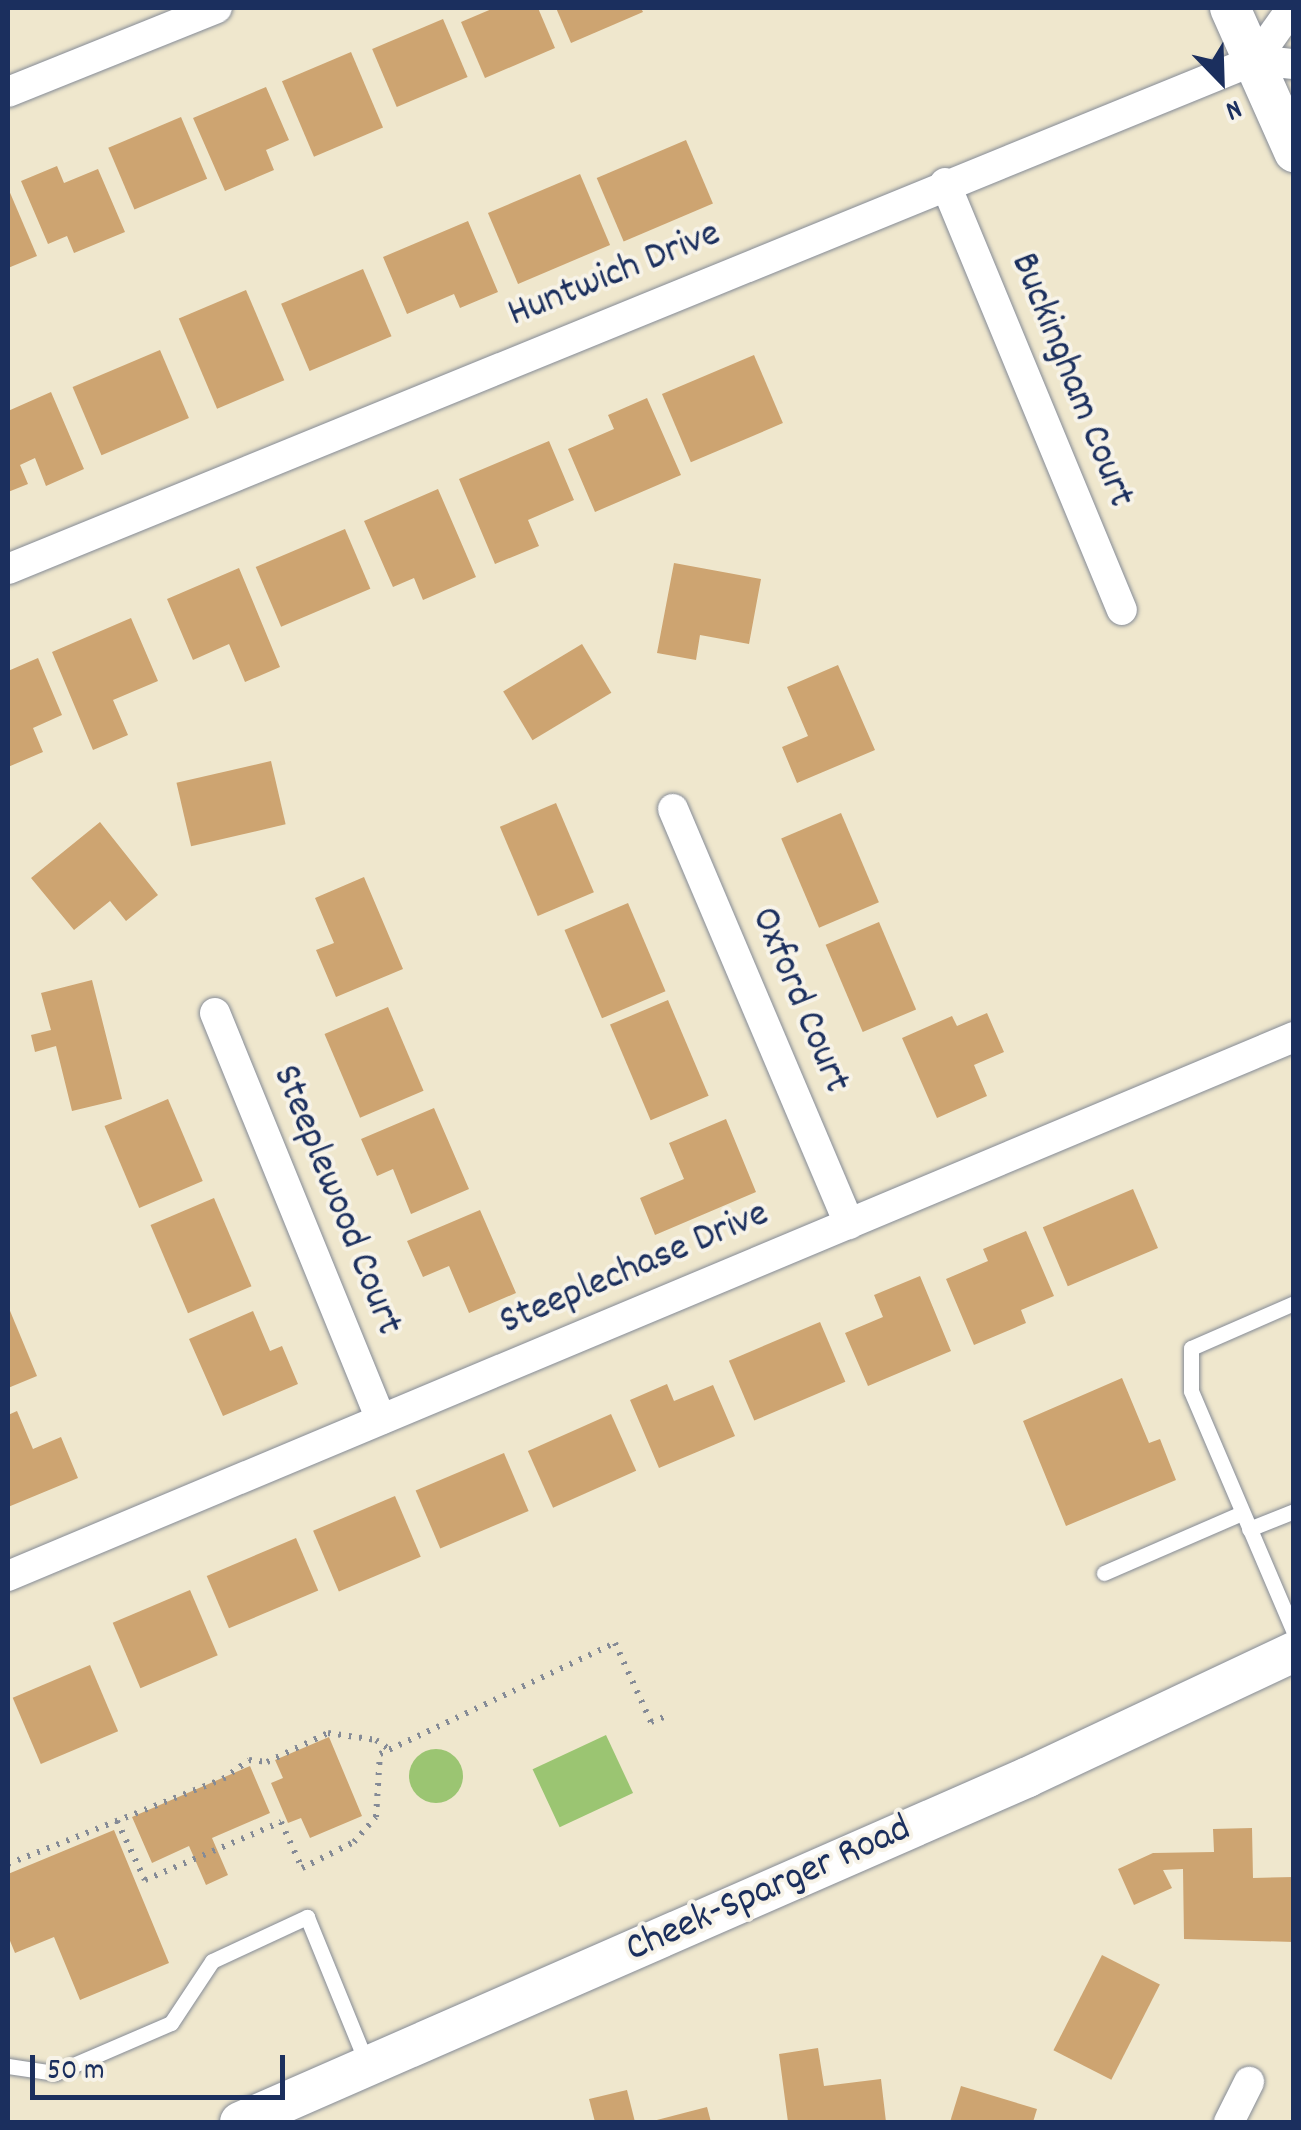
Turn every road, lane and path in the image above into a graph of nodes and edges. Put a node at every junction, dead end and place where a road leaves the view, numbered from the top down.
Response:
1 (217, 8) edge
2 (1230, 8) edge
3 (1292, 8) edge
4 (1274, 62) edge
5 (8, 92) edge
6 (1294, 152) edge
7 (945, 183) junction
8 (8, 569) edge
9 (1122, 610) dead end
10 (673, 809) dead end
11 (215, 1013) dead end
12 (1294, 1037) edge
13 (849, 1224) junction
14 (1294, 1303) edge
15 (381, 1420) junction
16 (1294, 1511) edge
17 (1242, 1513) junction
18 (1249, 1530) junction
19 (1104, 1573) dead end
20 (8, 1576) edge
21 (1294, 1634) edge
22 (1294, 1652) edge
23 (664, 1717) dead end
24 (390, 1750) junction
25 (117, 1821) junction
26 (8, 1864) edge
27 (8, 2066) edge
28 (369, 2068) junction
29 (1249, 2082) dead end
30 (240, 2122) edge
31 (1229, 2122) edge

1 - 5 street
2 - 4 main road
3 - 4 street
4 - 6 main road
4 - 7 street, Huntwich Drive
7 - 8 street, Huntwich Drive
7 - 9 street, Buckingham Court
10 - 13 street, Oxford Court
11 - 15 street, Steeplewood Court
12 - 13 street, Steeplechase Drive
13 - 15 street, Steeplechase Drive
14 - 17 lane
15 - 20 street, Steeplechase Drive
16 - 18 lane
17 - 18 lane
17 - 19 lane
18 - 21 lane
22 - 28 main road, Cheek-Sparger Road
23 - 24 path
24 - 25 path
24 - 25 path
25 - 26 path
27 - 28 lane
28 - 30 main road, Cheek-Sparger Road
29 - 31 street

